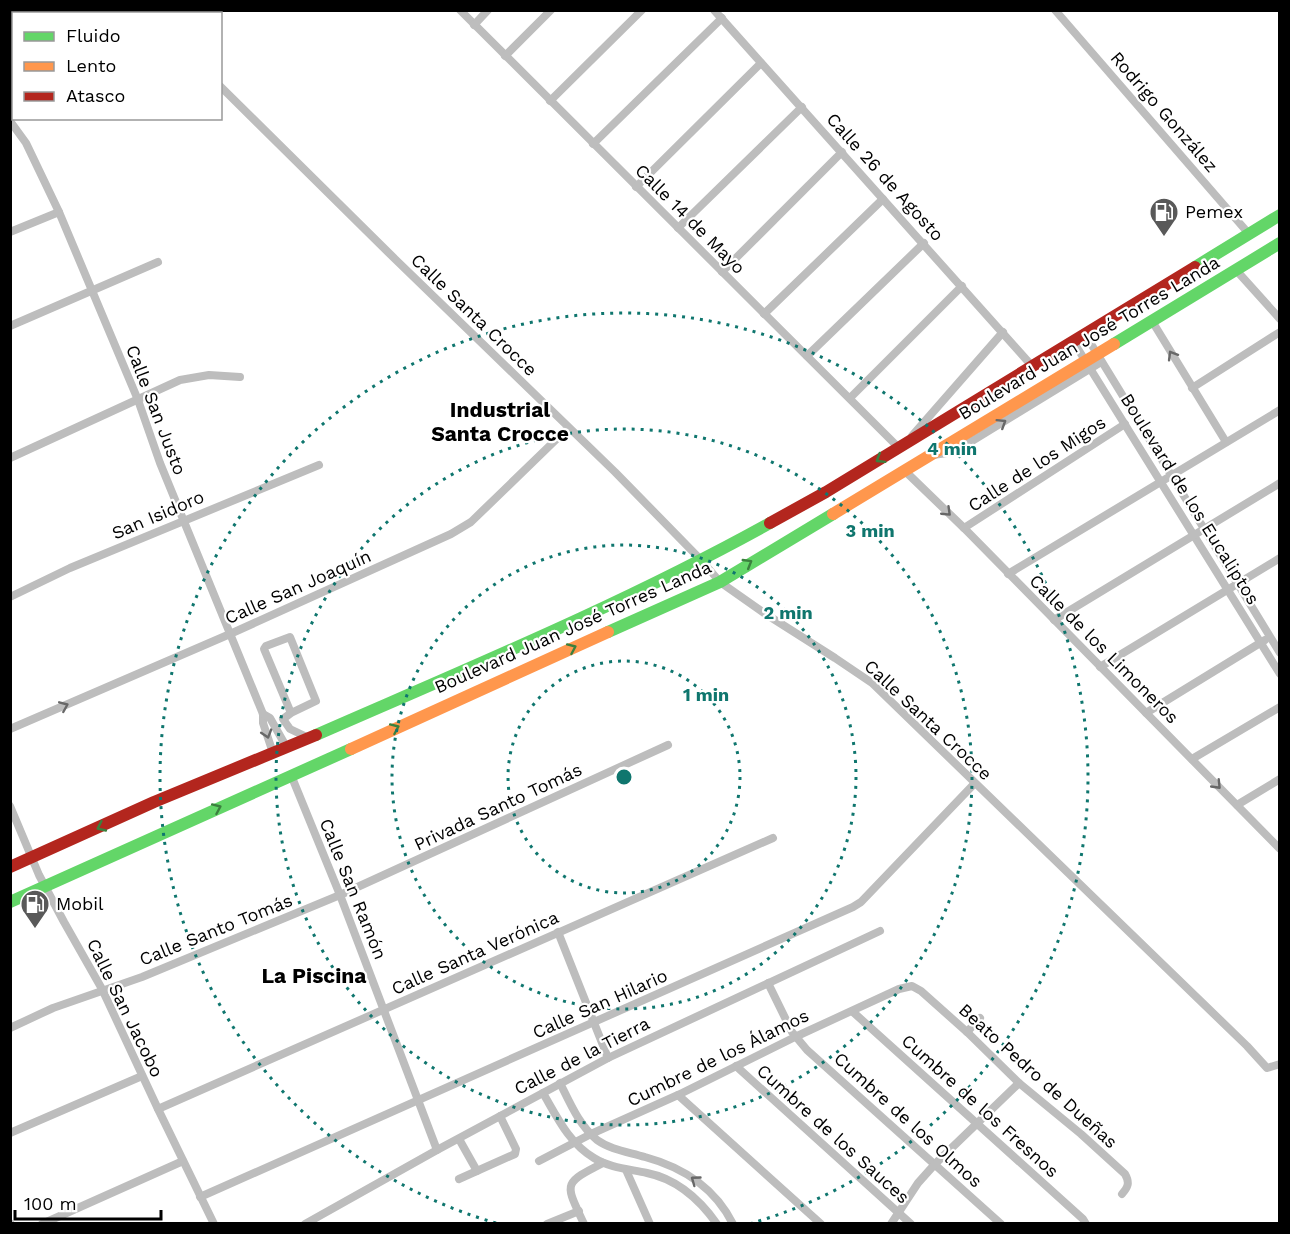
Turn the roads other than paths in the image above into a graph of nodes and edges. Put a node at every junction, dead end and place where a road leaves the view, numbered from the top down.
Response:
1 (460, 10) edge
2 (488, 10) edge
3 (551, 10) edge
4 (642, 10) edge
5 (714, 10) edge
6 (1055, 10) edge
7 (722, 18) junction
8 (474, 25) junction
9 (505, 56) junction
10 (761, 63) junction
11 (222, 88) edge
12 (550, 101) junction
13 (802, 107) junction
14 (10, 121) edge
15 (14, 130) edge
16 (593, 144) junction
17 (842, 152) junction
18 (636, 187) junction
19 (883, 199) junction
20 (59, 212) junction
21 (1280, 215) edge
22 (678, 228) junction
23 (10, 232) edge
24 (1249, 234) junction
25 (924, 243) junction
26 (1280, 243) edge
27 (158, 262) dead end
28 (1236, 270) junction
29 (722, 272) junction
30 (962, 286) junction
31 (92, 290) junction
32 (764, 314) junction
33 (1280, 319) edge
34 (1152, 321) junction
35 (10, 326) edge
36 (1003, 332) junction
37 (1280, 332) edge
38 (1079, 338) junction
39 (807, 356) junction
40 (1094, 361) junction
41 (1032, 366) junction
42 (240, 378) dead end
43 (1192, 388) junction
44 (850, 398) junction
45 (138, 400) junction
46 (1280, 410) edge
47 (1125, 424) junction
48 (568, 428) junction
49 (1226, 442) junction
50 (902, 446) junction
51 (10, 458) edge
52 (319, 465) dead end
53 (905, 471) junction
54 (1170, 476) junction
55 (1161, 481) junction
56 (1280, 483) edge
57 (184, 521) junction
58 (964, 528) junction
59 (1203, 528) junction
60 (1193, 533) junction
61 (1280, 558) edge
62 (702, 561) junction
63 (1008, 574) junction
64 (720, 582) junction
65 (1237, 583) junction
66 (1228, 589) junction
67 (10, 597) edge
68 (1054, 620) junction
69 (230, 634) junction
70 (1270, 637) junction
71 (1261, 643) junction
72 (1280, 653) edge
73 (1101, 667) junction
74 (1280, 674) edge
75 (1280, 707) edge
76 (291, 712) junction
77 (1146, 713) junction
78 (263, 714) junction
79 (10, 729) edge
80 (309, 738) junction
81 (669, 745) dead end
82 (287, 748) junction
83 (273, 753) junction
84 (1192, 759) junction
85 (291, 775) junction
86 (1280, 779) edge
87 (974, 784) junction
88 (1237, 805) junction
89 (10, 806) edge
90 (773, 838) dead end
91 (1280, 849) edge
92 (32, 858) junction
93 (10, 867) edge
94 (45, 887) junction
95 (340, 896) junction
96 (10, 902) edge
97 (880, 931) dead end
98 (558, 932) junction
99 (768, 983) junction
100 (912, 986) joint
101 (102, 989) junction
102 (384, 1011) junction
103 (854, 1011) junction
104 (980, 1018) dead end
105 (594, 1023) junction
106 (10, 1028) edge
107 (967, 1032) junction
108 (795, 1037) junction
109 (608, 1058) junction
110 (1280, 1064) edge
111 (736, 1066) junction
112 (142, 1076) junction
113 (560, 1083) junction
114 (1019, 1083) junction
115 (543, 1093) junction
116 (678, 1095) junction
117 (419, 1100) junction
118 (158, 1109) junction
119 (500, 1116) junction
120 (978, 1124) junction
121 (10, 1132) edge
122 (591, 1134) junction
123 (459, 1139) junction
124 (574, 1143) junction
125 (437, 1150) junction
126 (183, 1161) junction
127 (539, 1161) dead end
128 (603, 1163) junction
129 (935, 1164) junction
130 (626, 1170) junction
131 (477, 1171) junction
132 (459, 1179) dead end
133 (1122, 1194) dead end
134 (200, 1197) junction
135 (579, 1211) junction
136 (898, 1212) junction
137 (42, 1224) edge
138 (214, 1224) edge
139 (305, 1224) edge
140 (547, 1224) edge
141 (584, 1224) edge
142 (650, 1224) edge
143 (717, 1224) edge
144 (733, 1224) edge
145 (821, 1224) edge
146 (891, 1224) edge
147 (911, 1224) edge
148 (1001, 1224) edge
149 (1086, 1224) edge

1 - 8 street, Calle 14 de Mayo
2 - 8 street
3 - 9 street
4 - 12 street
5 - 7 street, Calle 26 de Agosto
6 - 24 street, Rodrigo González
7 - 10 street, Calle 26 de Agosto
7 - 16 street
8 - 9 street, Calle 14 de Mayo
9 - 12 street, Calle 14 de Mayo
10 - 13 street, Calle 26 de Agosto
10 - 18 street
11 - 48 street, Calle Santa Crocce
12 - 16 street, Calle 14 de Mayo
13 - 17 street, Calle 26 de Agosto
13 - 22 street
14 - 15 street, Calle San Justo
15 - 20 street, Calle San Justo
16 - 18 street, Calle 14 de Mayo
17 - 19 street, Calle 26 de Agosto
17 - 29 street
18 - 22 street, Calle 14 de Mayo
19 - 25 street, Calle 26 de Agosto
19 - 32 street
20 - 23 street
20 - 31 street, Calle San Justo
21 - 24 main road, Boulevard Juan José Torres Landa
22 - 29 street, Calle 14 de Mayo
24 - 38 main road, Boulevard Juan José Torres Landa
25 - 30 street, Calle 26 de Agosto
25 - 39 street
26 - 28 main road, Boulevard Juan José Torres Landa
27 - 31 street
28 - 33 street
28 - 34 main road, Boulevard Juan José Torres Landa
29 - 32 street, Calle 14 de Mayo
30 - 36 street, Calle 26 de Agosto
30 - 44 street
31 - 35 street
31 - 45 street, Calle San Justo
32 - 39 street, Calle 14 de Mayo
34 - 40 main road, Boulevard Juan José Torres Landa
43 -> 34 street
36 - 41 street, Calle 26 de Agosto
36 - 50 street
37 - 43 street
38 - 40 street, Boulevard de los Eucaliptos
38 - 40 street, Boulevard de los Eucaliptos
38 - 41 main road, Boulevard Juan José Torres Landa
39 - 44 street, Calle 14 de Mayo
40 - 47 street, Boulevard de los Eucaliptos
53 -> 40 main road, Boulevard Juan José Torres Landa
40 - 54 street, Boulevard de los Eucaliptos
41 - 50 main road, Boulevard Juan José Torres Landa
42 - 45 street
43 - 49 street
44 - 50 street, Calle 14 de Mayo
45 - 51 street
45 - 57 street, Calle San Justo
46 - 49 street
47 - 55 street, Boulevard de los Eucaliptos
47 - 58 street, Calle de los Migos
48 - 62 street, Calle Santa Crocce
48 - 69 street, Calle San Joaquín
49 - 54 street
50 -> 62 main road, Boulevard Juan José Torres Landa
52 - 57 street, San Isidoro
53 -> 58 street, Calle de los Limoneros
64 -> 53 main road, Boulevard Juan José Torres Landa
54 - 55 street
54 - 59 street, Boulevard de los Eucaliptos
55 - 60 street, Boulevard de los Eucaliptos
55 - 63 street
56 - 59 street
57 - 67 street, San Isidoro
57 - 69 street, Calle San Justo
58 - 63 street, Calle de los Limoneros
59 - 60 street
59 - 65 street, Boulevard de los Eucaliptos
60 - 66 street, Boulevard de los Eucaliptos
60 - 68 street
61 - 65 street
62 - 64 street, Calle Santa Crocce
62 - 80 main road, Boulevard Juan José Torres Landa
63 - 68 street, Calle de los Limoneros
85 -> 64 main road, Boulevard Juan José Torres Landa
64 - 87 street, Calle Santa Crocce
65 - 66 street
65 - 70 street, Boulevard de los Eucaliptos
66 - 71 street, Boulevard de los Eucaliptos
66 - 73 street
68 - 73 street, Calle de los Limoneros
69 - 78 street, Calle San Justo
79 -> 69 street, Calle San Joaquín
70 - 71 street
70 - 72 street, Boulevard de los Eucaliptos
71 - 74 street, Boulevard de los Eucaliptos
71 - 77 street
73 - 77 street, Calle de los Limoneros
75 - 84 street
76 - 76 street
76 - 80 street
77 - 84 street, Calle de los Limoneros
78 - 82 street, Calle San Justo
78 -> 83 street, Calle San Justo
80 - 82 main road, Boulevard Juan José Torres Landa
81 - 95 street, Privada Santo Tomás
82 - 83 main road, Boulevard Juan José Torres Landa
83 -> 92 main road, Boulevard Juan José Torres Landa
84 -> 88 street, Calle de los Limoneros
94 -> 85 main road, Boulevard Juan José Torres Landa
85 - 95 street, Calle San Ramón
86 - 88 street
87 - 105 street, Calle San Hilario
87 - 110 street, Calle Santa Crocce
88 - 91 street, Calle de los Limoneros
89 - 92 street, Calle San Jacobo
90 - 98 street, Calle Santa Verónica
92 - 93 main road, Boulevard Juan José Torres Landa
92 - 94 street, Calle San Jacobo
94 - 96 main road, Boulevard Juan José Torres Landa
94 - 101 street, Calle San Jacobo
95 - 101 street, Calle Santo Tomás
95 - 102 street, Calle San Ramón
97 - 99 street, Calle de la Tierra
98 - 102 street, Calle Santa Verónica
98 - 105 street
99 - 108 street, Cumbre de los Olmos
99 - 109 street, Calle de la Tierra
100 - 103 street, Cumbre de los Álamos
100 - 107 street, Beato Pedro de Dueñas
101 - 106 street, Calle Santo Tomás
101 - 112 street, Calle San Jacobo
102 - 117 street, Calle San Ramón
102 - 118 street, Calle Santa Verónica
103 - 108 street, Cumbre de los Álamos
103 - 120 street, Cumbre de los Fresnos
104 - 107 street
105 - 109 street
105 - 117 street, Calle San Hilario
107 - 114 street, Beato Pedro de Dueñas
108 - 111 street, Cumbre de los Álamos
108 - 129 street, Cumbre de los Olmos
109 - 113 street, Calle de la Tierra
111 - 116 street, Cumbre de los Álamos
111 - 136 street, Cumbre de los Sauces
112 - 118 street, Calle San Jacobo
112 - 121 street
113 - 115 street, Calle de la Tierra
113 - 122 street
114 - 120 street
114 - 133 street, Beato Pedro de Dueñas
115 - 119 street, Calle de la Tierra
115 - 124 street
116 - 122 street, Cumbre de los Álamos
116 - 145 street
117 - 125 street, Calle San Ramón
117 - 134 street, Calle San Hilario
118 - 126 street, Calle San Jacobo
119 - 123 street, Calle de la Tierra
119 - 131 street
120 - 129 street
120 - 149 street, Cumbre de los Fresnos
122 - 124 street, Cumbre de los Álamos
144 -> 122 street
123 - 125 street, Calle de la Tierra
123 - 131 street
124 - 127 street, Cumbre de los Álamos
124 - 128 street
125 - 139 street, Calle de la Tierra
126 - 134 street, Calle San Jacobo
126 - 137 street
128 - 130 street
128 - 135 street
129 - 136 street
129 - 148 street, Cumbre de los Olmos
130 - 142 street
130 - 143 street
131 - 132 street
134 - 138 street, Calle San Jacobo
135 - 140 street
135 - 141 street
136 - 146 street
136 - 147 street, Cumbre de los Sauces

